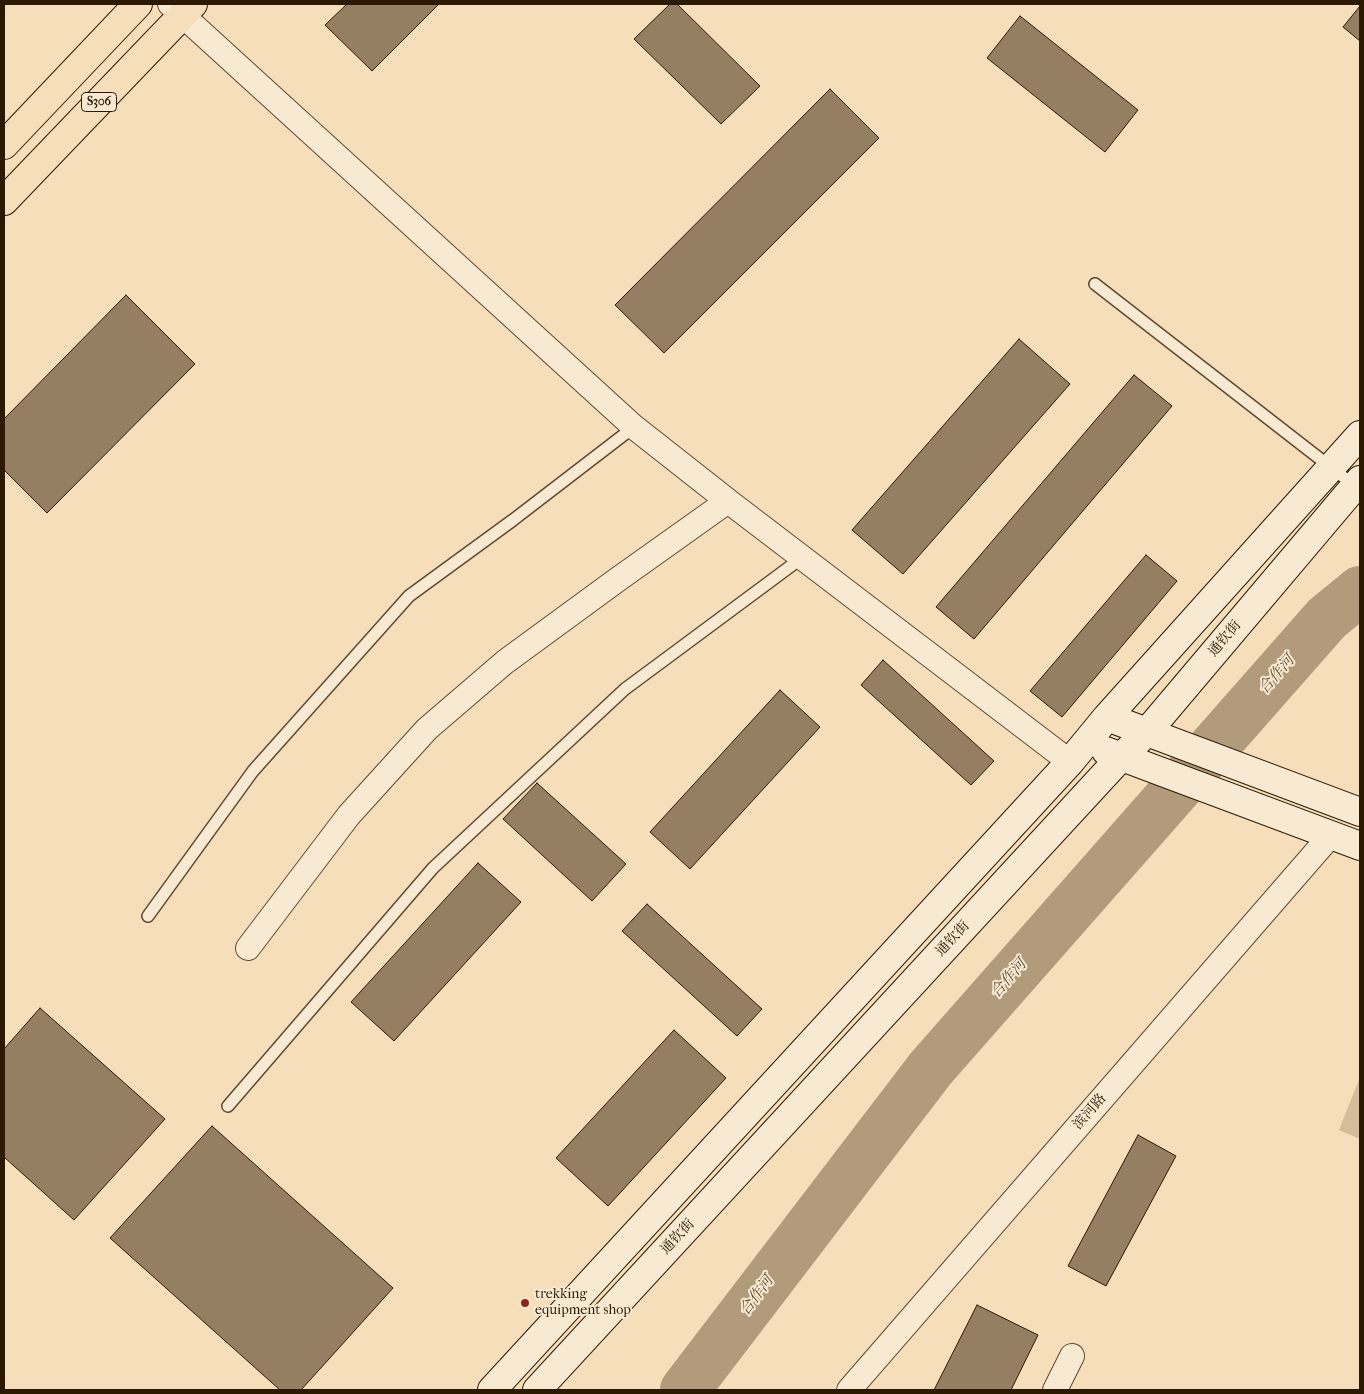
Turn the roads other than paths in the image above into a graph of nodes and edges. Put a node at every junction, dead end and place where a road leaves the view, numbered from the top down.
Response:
1 (138, 4) edge
2 (182, 8) edge
3 (4, 145) edge
4 (4, 201) edge
5 (1095, 284) dead end
6 (634, 427) junction
7 (1360, 435) edge
8 (1330, 467) junction
9 (1357, 483) edge
10 (728, 501) junction
11 (803, 557) junction
12 (1107, 716) junction
13 (1147, 732) junction
14 (1078, 753) junction
15 (1121, 757) junction
16 (1360, 812) edge
17 (1331, 835) junction
18 (1360, 846) edge
19 (148, 916) dead end
20 (248, 948) dead end
21 (228, 1106) dead end
22 (1072, 1356) dead end
23 (492, 1390) edge
24 (537, 1390) edge
25 (849, 1390) edge
26 (1054, 1390) edge

1 - 3 main road, S306
2 - 4 main road, S306
2 - 6 street
5 - 8 lane
6 - 10 street
6 - 19 lane
7 - 8 main road
8 - 9 lane
8 - 12 main road
9 - 13 main road, 通钦街
10 - 11 street
10 - 20 street
11 - 14 street
11 - 21 lane
12 - 13 main road
12 - 14 main road
13 - 15 main road, 通钦街
13 - 16 main road
14 - 15 main road
14 - 23 main road
15 - 17 main road
15 - 24 main road, 通钦街
17 - 18 main road
17 - 25 street, 滨河路
22 - 26 street

